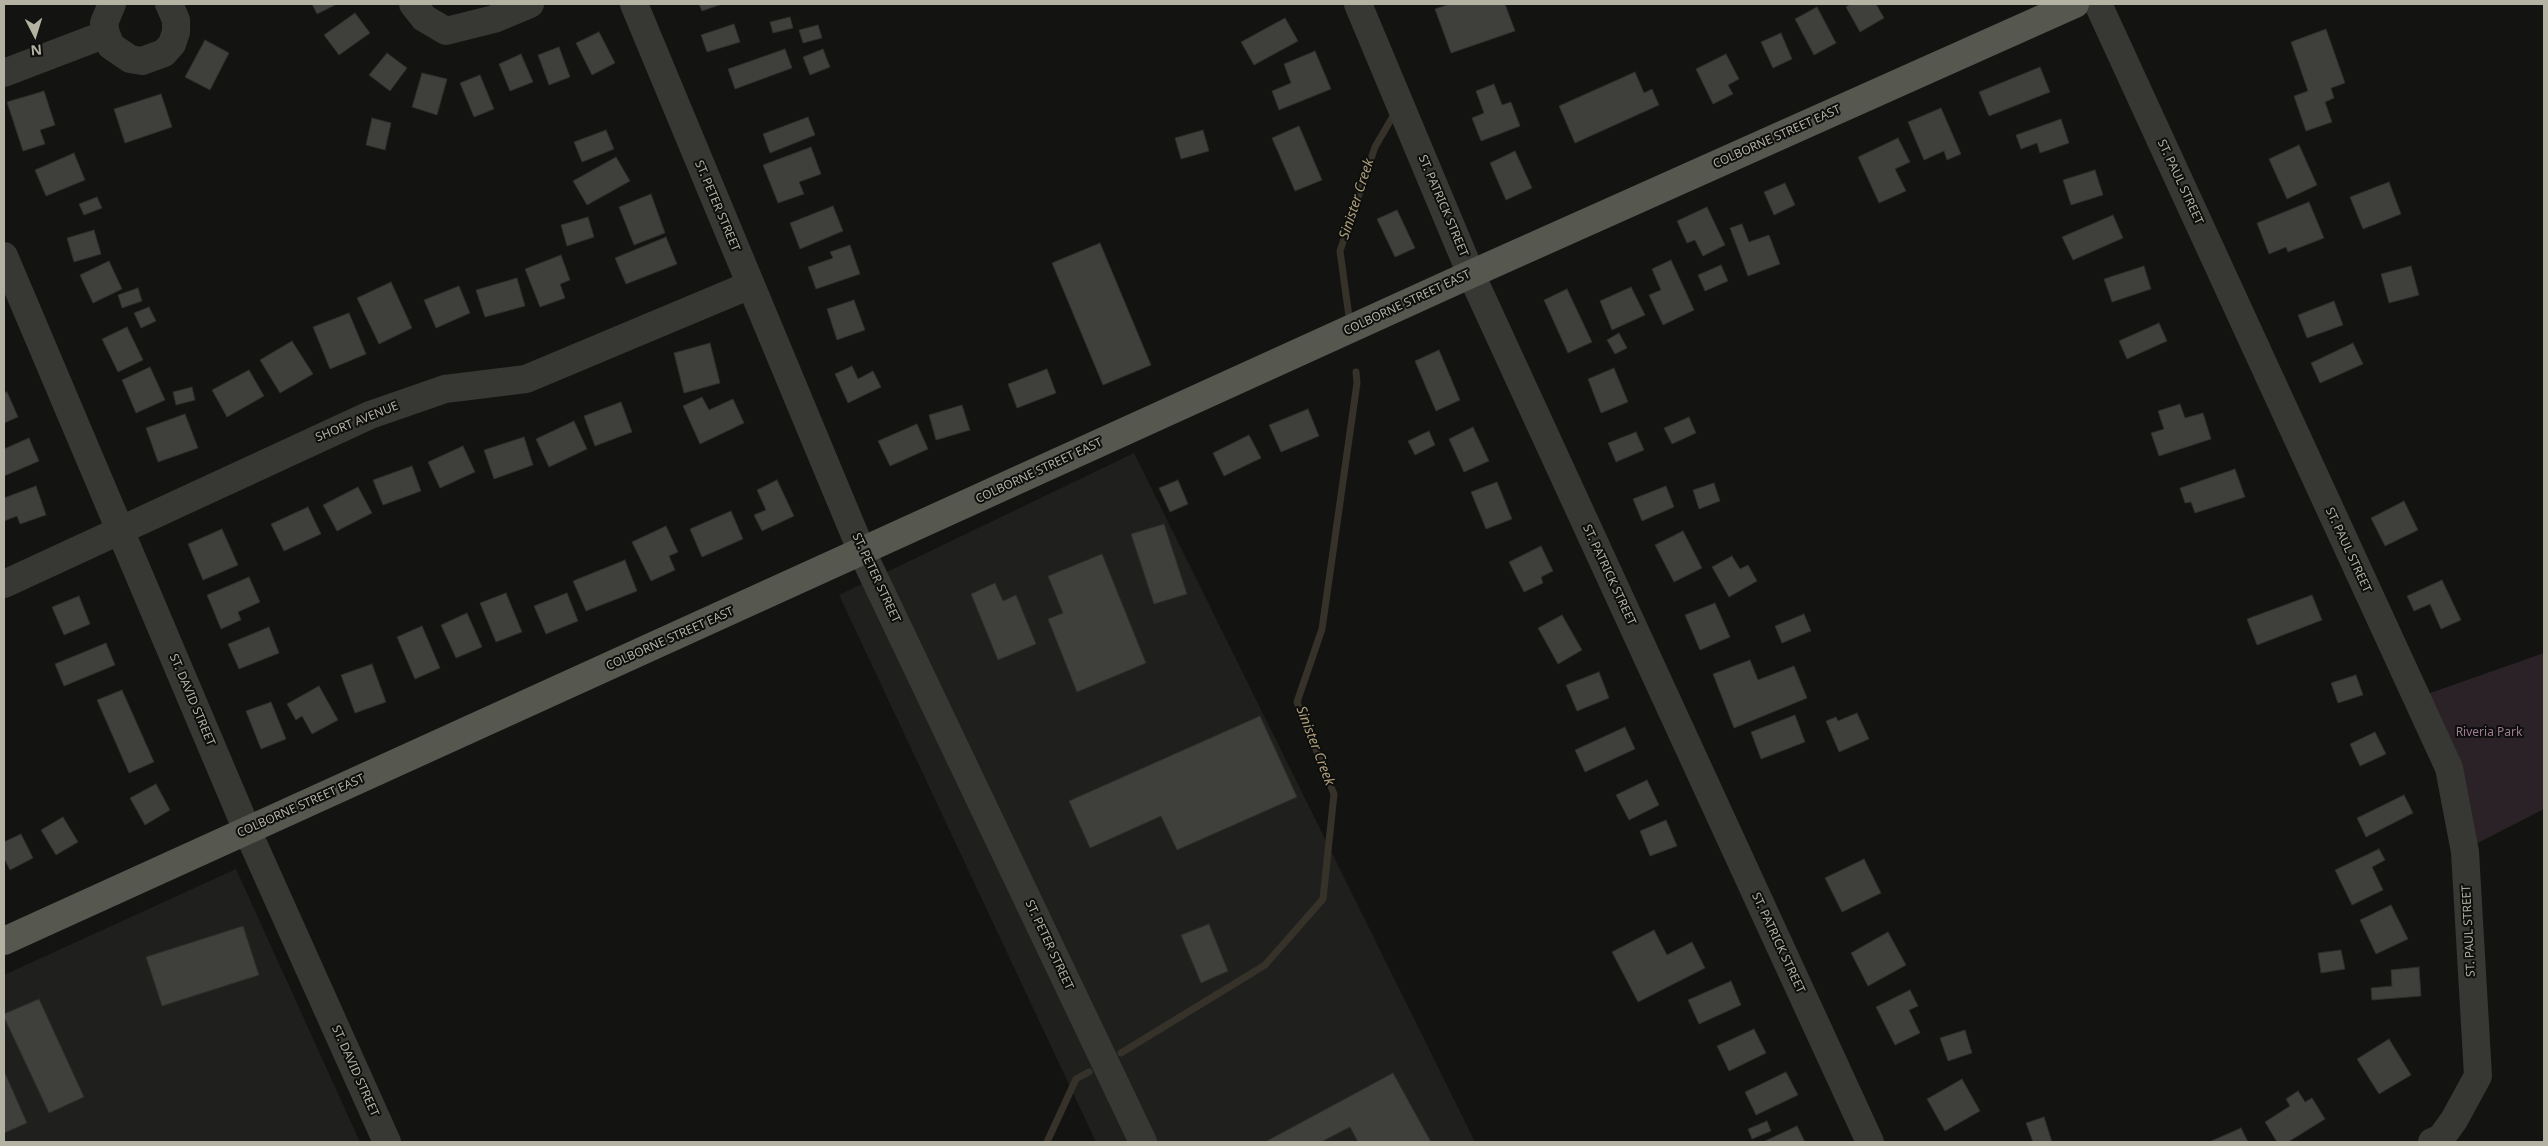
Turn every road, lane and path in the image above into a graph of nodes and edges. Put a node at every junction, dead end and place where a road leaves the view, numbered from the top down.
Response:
1 (112, 4) edge
2 (169, 4) edge
3 (413, 4) edge
4 (530, 4) edge
5 (634, 4) edge
6 (1358, 4) edge
7 (2074, 4) edge
8 (2098, 4) edge
9 (106, 34) junction
10 (4, 73) edge
11 (4, 256) edge
12 (1471, 274) junction
13 (750, 285) junction
14 (119, 530) junction
15 (862, 552) junction
16 (4, 584) edge
17 (247, 830) junction
18 (4, 941) edge
19 (387, 1142) edge
20 (1143, 1142) edge
21 (1870, 1142) edge
22 (2432, 1142) edge

1 - 9 street
2 - 9 street
3 - 4 street
5 - 13 street, ST. PETER STREET
6 - 12 street, ST. PATRICK STREET
7 - 12 main road, COLBORNE STREET EAST
8 - 22 street, ST. PAUL STREET
9 - 10 street
11 - 14 street, ST. DAVID STREET
12 - 15 main road, COLBORNE STREET EAST
12 - 21 street, ST. PATRICK STREET
13 - 14 street, SHORT AVENUE
13 - 15 street, ST. PETER STREET
14 - 16 street, SHORT AVENUE
14 - 17 street, ST. DAVID STREET
15 - 17 main road, COLBORNE STREET EAST
15 - 20 street, ST. PETER STREET
17 - 18 main road, COLBORNE STREET EAST
17 - 19 street, ST. DAVID STREET

